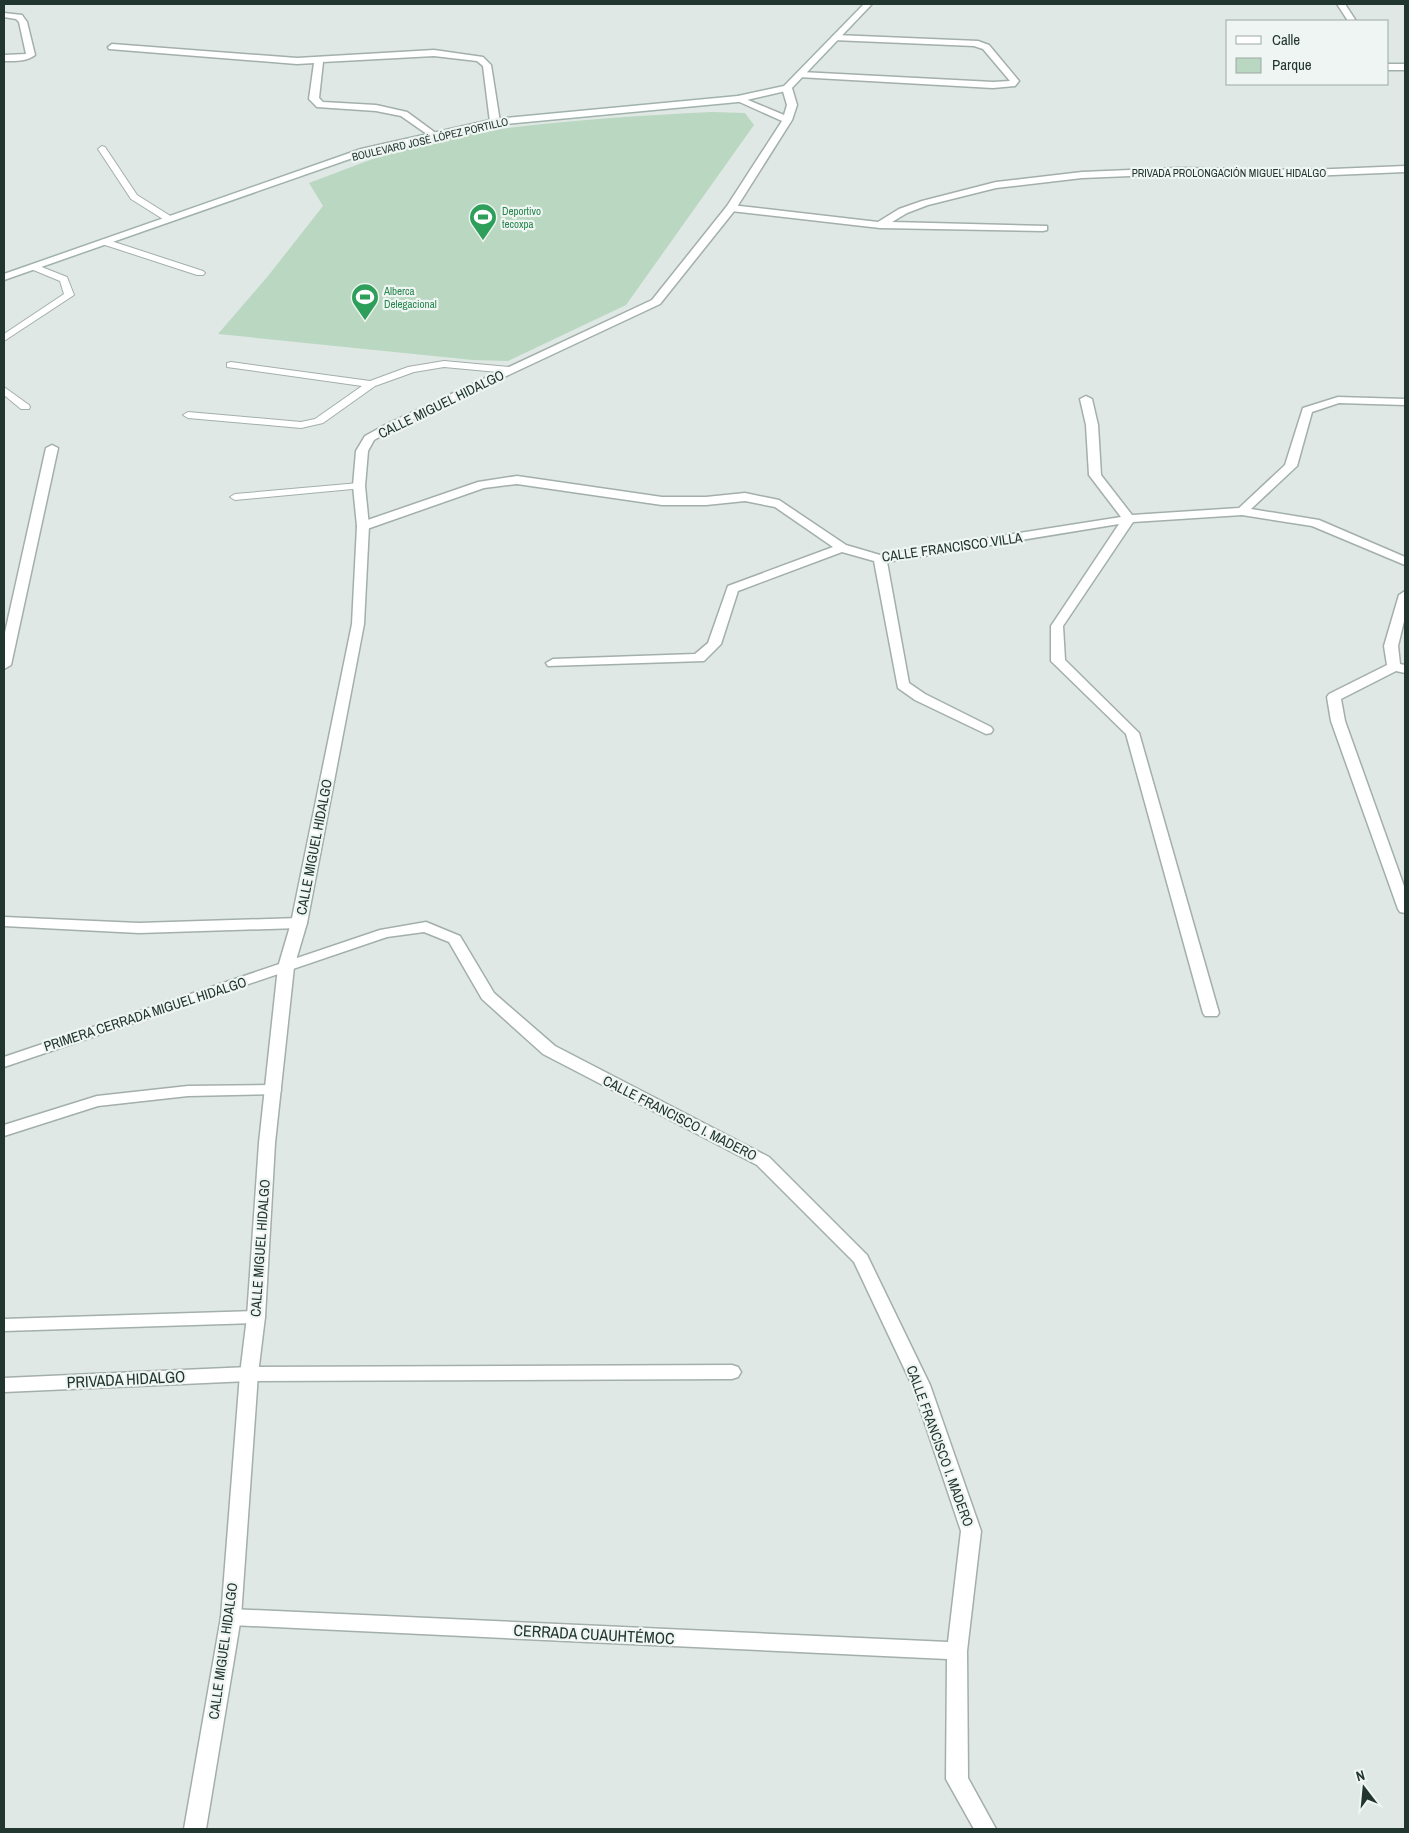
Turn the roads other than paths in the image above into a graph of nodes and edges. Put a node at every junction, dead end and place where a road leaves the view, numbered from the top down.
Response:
1 (868, 4) edge
2 (1341, 4) edge
3 (4, 15) edge
4 (1351, 20) edge
5 (836, 38) junction
6 (112, 47) dead end
7 (4, 58) edge
8 (319, 60) junction
9 (1389, 67) edge
10 (1405, 67) edge
11 (801, 76) junction
12 (787, 88) junction
13 (738, 99) junction
14 (787, 120) junction
15 (496, 122) junction
16 (434, 136) junction
17 (102, 149) dead end
18 (1405, 169) edge
19 (731, 208) junction
20 (169, 220) junction
21 (880, 225) junction
22 (1043, 228) dead end
23 (105, 242) junction
24 (34, 267) junction
25 (200, 273) dead end
26 (4, 277) edge
27 (4, 338) edge
28 (231, 365) dead end
29 (509, 370) junction
30 (371, 384) junction
31 (4, 390) edge
32 (1086, 399) dead end
33 (1405, 402) edge
34 (25, 407) dead end
35 (188, 415) dead end
36 (52, 448) dead end
37 (358, 486) junction
38 (235, 497) dead end
39 (1242, 511) junction
40 (1129, 519) junction
41 (363, 526) junction
42 (842, 548) junction
43 (880, 559) junction
44 (1405, 561) edge
45 (1405, 594) edge
46 (553, 663) dead end
47 (4, 665) edge
48 (1399, 668) edge
49 (986, 730) dead end
50 (1405, 909) edge
51 (4, 921) edge
52 (298, 923) junction
53 (286, 967) junction
54 (1211, 1013) dead end
55 (4, 1062) edge
56 (273, 1090) junction
57 (4, 1131) edge
58 (256, 1317) junction
59 (4, 1325) edge
60 (732, 1372) dead end
61 (249, 1374) junction
62 (4, 1385) edge
63 (231, 1616) junction
64 (957, 1651) junction
65 (195, 1829) edge
66 (985, 1829) edge

1 - 5 street, BOULEVARD JOSÉ LÓPEZ PORTILLO
2 - 4 street
3 - 7 street
5 - 11 street, BOULEVARD JOSÉ LÓPEZ PORTILLO
5 - 11 street
6 - 8 street
8 - 15 street
8 - 16 street
9 - 10 street
11 - 12 street, BOULEVARD JOSÉ LÓPEZ PORTILLO
12 - 13 street, BOULEVARD JOSÉ LÓPEZ PORTILLO
12 - 14 street, CALLE MIGUEL HIDALGO
13 - 14 street
13 - 15 street, BOULEVARD JOSÉ LÓPEZ PORTILLO
14 - 19 street, CALLE MIGUEL HIDALGO
15 - 16 street, BOULEVARD JOSÉ LÓPEZ PORTILLO
16 - 20 street, BOULEVARD JOSÉ LÓPEZ PORTILLO
17 - 20 lane
18 - 21 street, PRIVADA PROLONGACIÓN MIGUEL HIDALGO
19 - 21 street
19 - 29 street, CALLE MIGUEL HIDALGO
20 - 23 street, BOULEVARD JOSÉ LÓPEZ PORTILLO
21 - 22 street
23 - 24 street, BOULEVARD JOSÉ LÓPEZ PORTILLO
23 - 25 lane
24 - 26 street, BOULEVARD JOSÉ LÓPEZ PORTILLO
24 - 27 lane
28 - 30 lane
29 - 30 lane
29 - 37 street, CALLE MIGUEL HIDALGO
30 - 35 lane
31 - 34 lane
32 - 40 street
33 - 39 street
36 - 47 street
37 - 38 lane
37 - 41 street, CALLE MIGUEL HIDALGO
39 - 40 street, CALLE FRANCISCO VILLA
39 - 44 street, CALLE FRANCISCO VILLA
40 - 43 street, CALLE FRANCISCO VILLA
40 - 54 street
41 - 42 street, CALLE FRANCISCO VILLA
41 - 52 street, CALLE MIGUEL HIDALGO
42 - 43 street, CALLE FRANCISCO VILLA
42 - 46 street
43 - 49 street
45 - 48 street
48 - 50 street
51 - 52 street
52 - 53 street, CALLE MIGUEL HIDALGO
53 - 55 street, PRIMERA CERRADA MIGUEL HIDALGO
53 - 56 street, CALLE MIGUEL HIDALGO
53 - 64 street, CALLE FRANCISCO I. MADERO
56 - 57 street
56 - 58 street, CALLE MIGUEL HIDALGO
58 - 59 street
58 - 61 street, CALLE MIGUEL HIDALGO
60 - 61 street, PRIVADA HIDALGO
61 - 62 street, PRIVADA HIDALGO
61 - 63 street, CALLE MIGUEL HIDALGO
63 - 64 street, CERRADA CUAUHTÉMOC
63 - 65 street, CALLE MIGUEL HIDALGO
64 - 66 street, CALLE FRANCISCO I. MADERO

